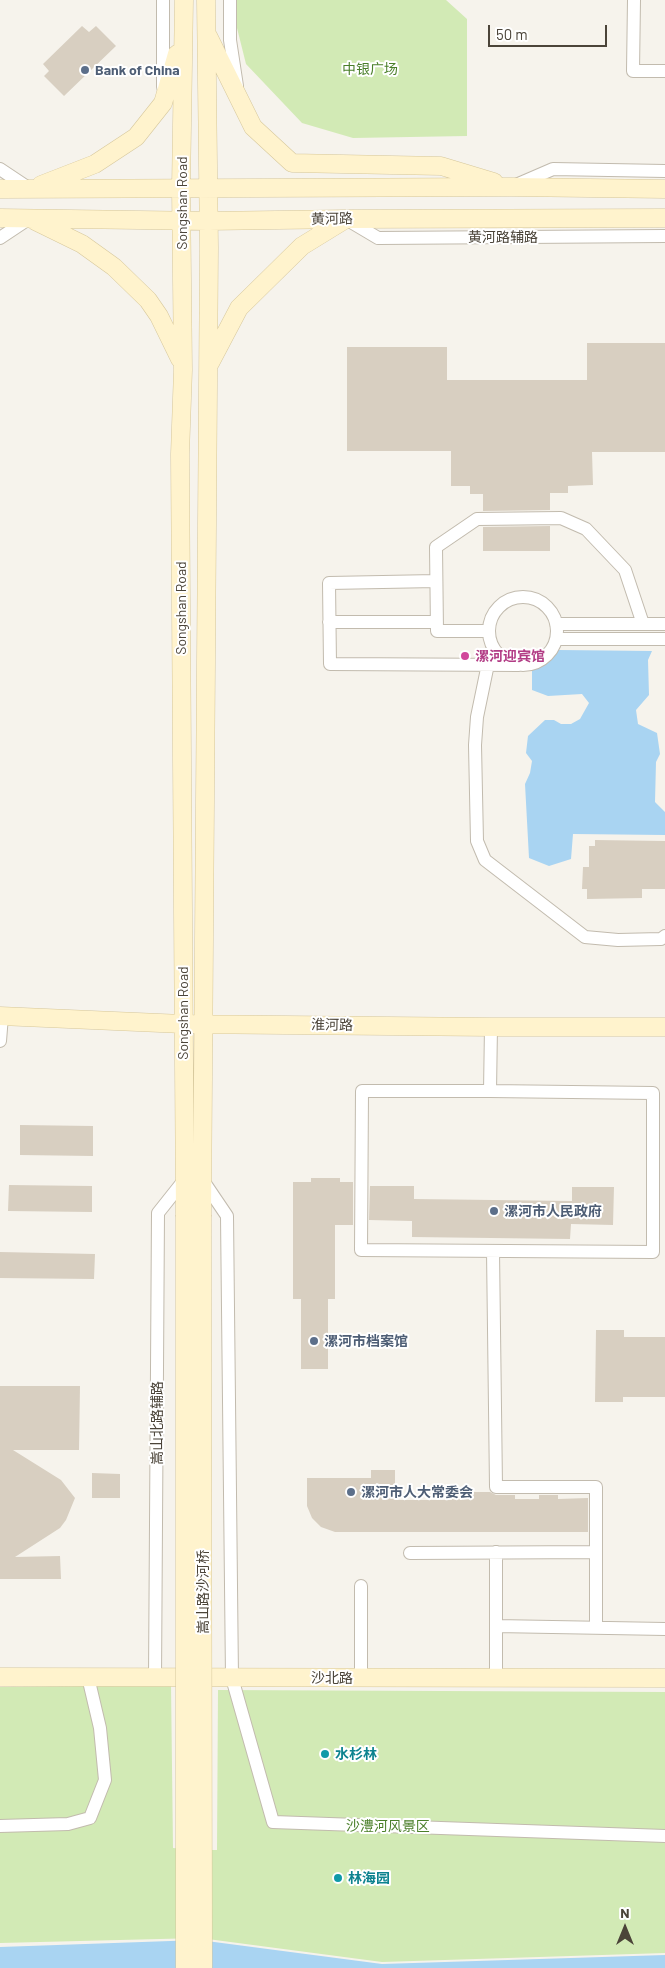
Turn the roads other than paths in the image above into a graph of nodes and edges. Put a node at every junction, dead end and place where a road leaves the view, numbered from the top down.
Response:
1 (163, 0) edge
2 (184, 0) edge
3 (206, 0) edge
4 (230, 0) edge
5 (634, 0) edge
6 (184, 32) junction
7 (206, 32) junction
8 (665, 71) edge
9 (240, 101) junction
10 (163, 103) junction
11 (0, 169) edge
12 (665, 171) edge
13 (512, 187) junction
14 (182, 188) junction
15 (208, 188) junction
16 (0, 189) edge
17 (30, 189) junction
18 (665, 189) edge
19 (0, 218) edge
20 (30, 218) junction
21 (665, 218) edge
22 (346, 219) junction
23 (182, 221) junction
24 (208, 221) junction
25 (665, 236) edge
26 (0, 238) edge
27 (182, 365) junction
28 (208, 368) junction
29 (436, 582) junction
30 (329, 622) junction
31 (437, 622) junction
32 (556, 624) junction
33 (643, 624) junction
34 (665, 624) edge
35 (489, 631) junction
36 (556, 639) junction
37 (665, 639) edge
38 (488, 664) junction
39 (519, 665) junction
40 (665, 936) edge
41 (1, 1016) edge
42 (183, 1024) junction
43 (203, 1024) junction
44 (491, 1027) junction
45 (665, 1027) edge
46 (0, 1041) edge
47 (490, 1091) junction
48 (194, 1179) junction
49 (194, 1216) junction
50 (493, 1251) junction
51 (496, 1552) junction
52 (596, 1552) junction
53 (410, 1553) dead end
54 (361, 1586) dead end
55 (496, 1626) junction
56 (596, 1628) junction
57 (665, 1629) edge
58 (0, 1677) edge
59 (88, 1677) junction
60 (155, 1678) junction
61 (232, 1678) junction
62 (361, 1678) junction
63 (496, 1678) junction
64 (665, 1678) edge
65 (0, 1826) edge
66 (665, 1836) edge
67 (185, 1968) edge
68 (203, 1968) edge

1 - 10 street
2 - 6 main road, Songshan Road
3 - 7 main road, Songshan Road
4 - 9 street
5 - 8 street
6 - 10 main road
6 - 14 main road, Songshan Road
7 - 9 main road
7 - 15 main road, Songshan Road
9 - 13 main road
10 - 17 main road
11 - 17 street
12 - 13 street
13 - 15 main road
13 - 18 main road
14 - 15 main road
14 - 17 main road
14 - 23 main road, Songshan Road
15 - 24 main road, Songshan Road
16 - 17 main road
19 - 20 main road, 黄河路
20 - 23 main road, 黄河路
20 - 26 street
20 - 27 main road
21 - 22 main road, 黄河路
22 - 24 main road, 黄河路
22 - 25 street, 黄河路辅路
22 - 28 main road
23 - 24 main road, 黄河路
23 - 27 main road, Songshan Road
24 - 28 main road, Songshan Road
27 - 42 main road, Songshan Road
28 - 43 main road, Songshan Road
29 - 30 street
29 - 31 street
29 - 33 street
30 - 31 street
30 - 38 street
31 - 35 street
32 - 33 street
32 - 35 street
32 - 36 street
33 - 34 street
35 - 39 street
36 - 37 street
36 - 39 street
38 - 39 street
38 - 40 street
41 - 42 main road, 淮河路
41 - 46 street
42 - 43 main road, 淮河路
42 - 48 main road, Songshan Road
43 - 44 main road, 淮河路
43 - 48 main road, Songshan Road
44 - 45 main road, 淮河路
44 - 47 street
47 - 50 street
47 - 50 street
48 - 49 main road, Songshan Road
48 - 60 street, 嵩山北路辅路
48 - 61 street
49 - 67 main road, 嵩山路沙河桥, bridge
49 - 68 main road, 嵩山路沙河桥, bridge
50 - 52 street
51 - 52 street
51 - 53 street
51 - 55 street
52 - 56 street
54 - 62 street
55 - 56 street
55 - 63 street
56 - 57 street
58 - 59 main road, 沙北路
59 - 60 main road, 沙北路
59 - 65 street
60 - 61 main road, 沙北路
61 - 62 main road, 沙北路
61 - 66 street
62 - 63 main road, 沙北路
63 - 64 main road, 沙北路

